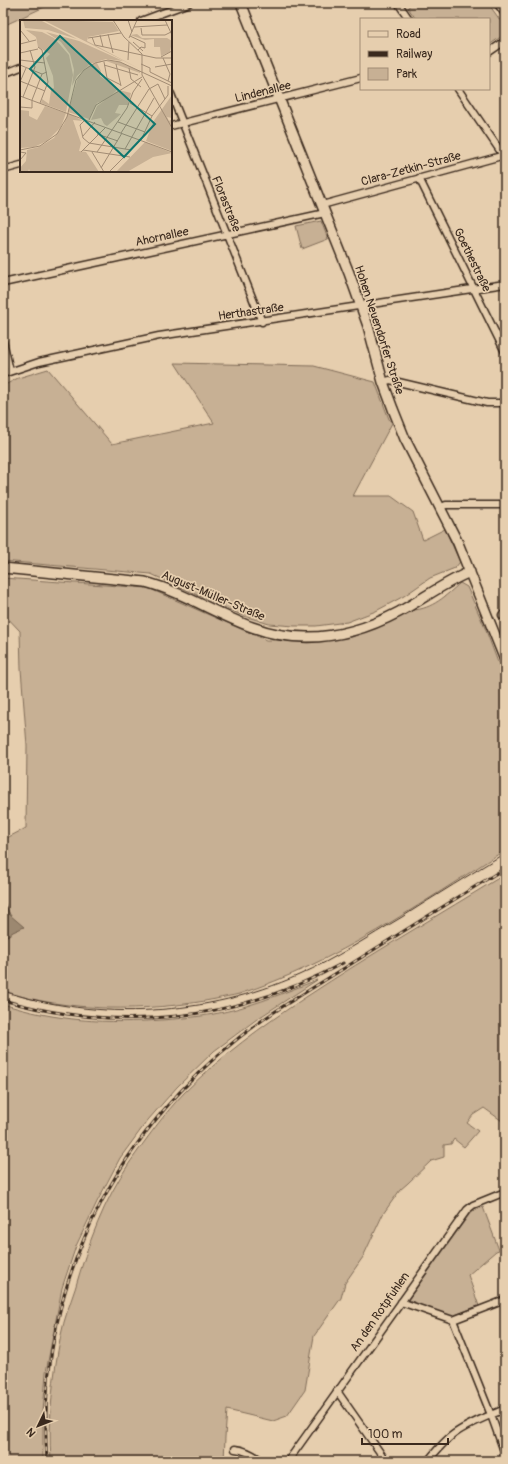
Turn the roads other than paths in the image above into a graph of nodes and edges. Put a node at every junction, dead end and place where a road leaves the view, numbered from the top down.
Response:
1 (189, 3) edge
2 (241, 3) edge
3 (398, 3) edge
4 (497, 3) edge
5 (505, 14) edge
6 (408, 18) edge
7 (145, 20) edge
8 (505, 41) edge
9 (490, 51) edge
10 (20, 67) edge
11 (3, 74) edge
12 (360, 78) edge
13 (459, 90) edge
14 (172, 96) edge
15 (280, 99) junction
16 (183, 124) junction
17 (172, 126) edge
18 (504, 156) edge
19 (20, 165) edge
20 (3, 170) edge
21 (419, 178) junction
22 (324, 209) junction
23 (227, 234) junction
24 (3, 283) edge
25 (505, 284) edge
26 (474, 289) junction
27 (361, 306) junction
28 (262, 322) junction
29 (3, 341) edge
30 (505, 352) edge
31 (10, 371) junction
32 (3, 374) edge
33 (383, 382) junction
34 (505, 404) edge
35 (505, 506) edge
36 (441, 507) junction
37 (3, 568) edge
38 (470, 572) junction
39 (505, 660) edge
40 (505, 1192) edge
41 (505, 1300) edge
42 (401, 1302) junction
43 (453, 1320) junction
44 (337, 1391) junction
45 (505, 1409) edge
46 (491, 1415) junction
47 (235, 1448) dead end
48 (505, 1454) edge
49 (262, 1461) edge
50 (288, 1461) edge
51 (386, 1461) edge
52 (428, 1461) edge

1 - 7 street
2 - 15 main road, Hohen Neuendorfer Straße
3 - 6 street
4 - 5 street
8 - 9 street
10 - 11 street
12 - 15 street, Lindenallee
13 - 18 street
14 - 16 street, Florastraße
15 - 16 street, Lindenallee
15 - 22 main road, Hohen Neuendorfer Straße
16 - 17 street, Lindenallee
16 - 23 street, Florastraße
18 - 21 street, Clara-Zetkin-Straße
19 - 20 street
21 - 22 street, Clara-Zetkin-Straße
21 - 26 street, Goethestraße
22 - 23 street, Ahornallee
22 - 27 main road, Hohen Neuendorfer Straße
23 - 24 street, Ahornallee
23 - 28 street, Florastraße
25 - 26 street, Herthastraße
26 - 27 street, Herthastraße
26 - 30 street, Goethestraße
27 - 28 street, Herthastraße
27 - 33 main road, Hohen Neuendorfer Straße
28 - 31 street, Herthastraße
29 - 31 street
31 - 32 street, Herthastraße
33 - 34 street
33 - 36 main road, Hohen Neuendorfer Straße
35 - 36 street
36 - 38 main road, Hohen Neuendorfer Straße
37 - 38 main road, August-Müller-Straße
38 - 39 main road, Hohen Neuendorfer Straße
40 - 42 street, An den Rotpfuhlen
41 - 43 street
42 - 43 street
42 - 44 street, An den Rotpfuhlen
43 - 46 street
44 - 50 street, An den Rotpfuhlen
44 - 51 street
45 - 46 street
46 - 48 street
46 - 52 street
47 - 49 street

